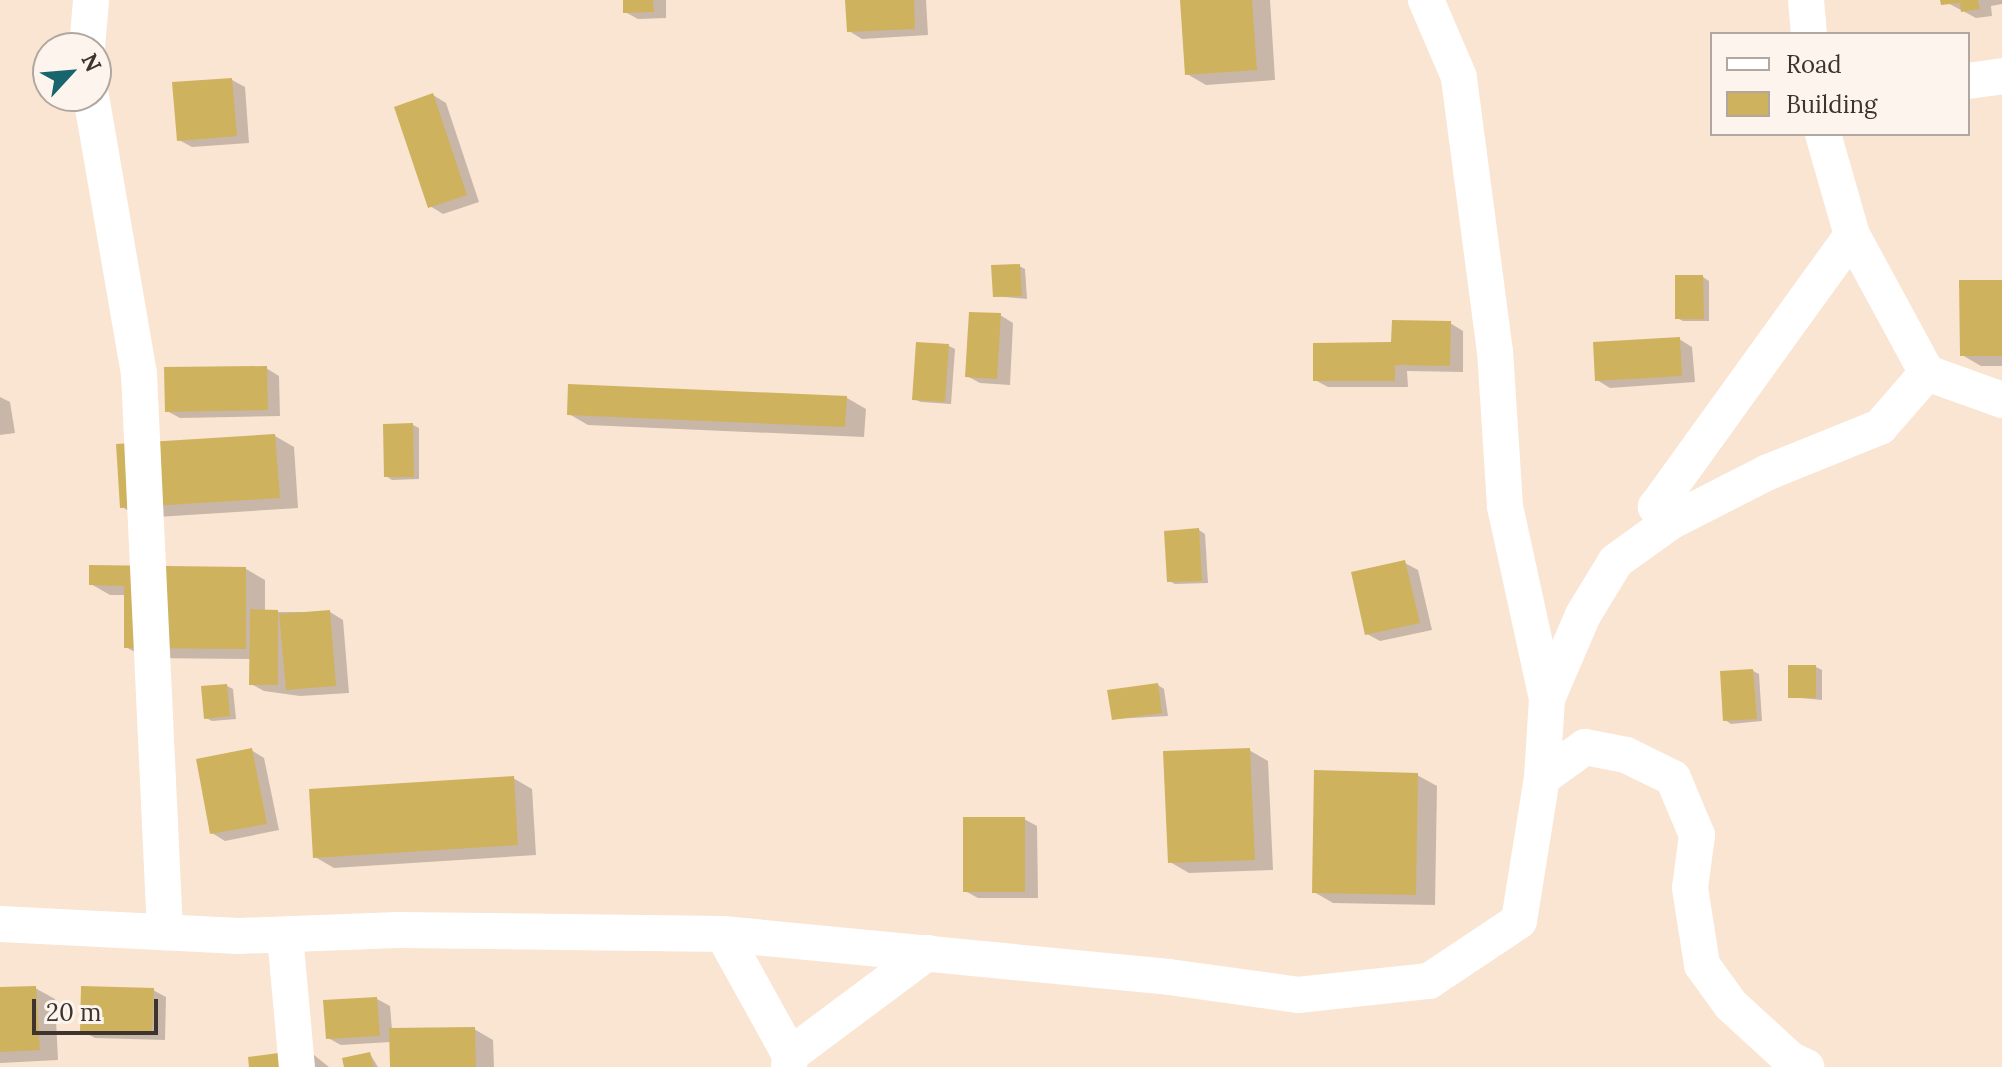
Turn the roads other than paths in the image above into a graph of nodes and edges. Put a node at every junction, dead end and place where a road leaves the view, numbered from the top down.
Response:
1 (91, 0) edge
2 (1426, 0) edge
3 (1806, 0) edge
4 (88, 32) edge
5 (1809, 32) edge
6 (2002, 76) edge
7 (1970, 81) edge
8 (94, 112) edge
9 (1824, 136) edge
10 (1852, 235) junction
11 (1927, 373) junction
12 (2002, 400) edge
13 (1670, 522) junction
14 (1547, 699) junction
15 (1542, 778) junction
16 (0, 924) edge
17 (165, 932) junction
18 (723, 934) junction
19 (285, 936) junction
20 (927, 953) junction
21 (790, 1061) edge
22 (297, 1067) edge
23 (1806, 1067) edge

1 - 4 street
2 - 14 street
3 - 5 street
6 - 7 street
8 - 17 street
9 - 10 street
10 - 11 street
10 - 13 street
11 - 12 street
11 - 13 street
13 - 14 street
14 - 15 street
15 - 20 street
15 - 23 street
16 - 17 street
17 - 19 street
18 - 19 street
18 - 20 street
18 - 21 street
19 - 22 street
20 - 21 street

